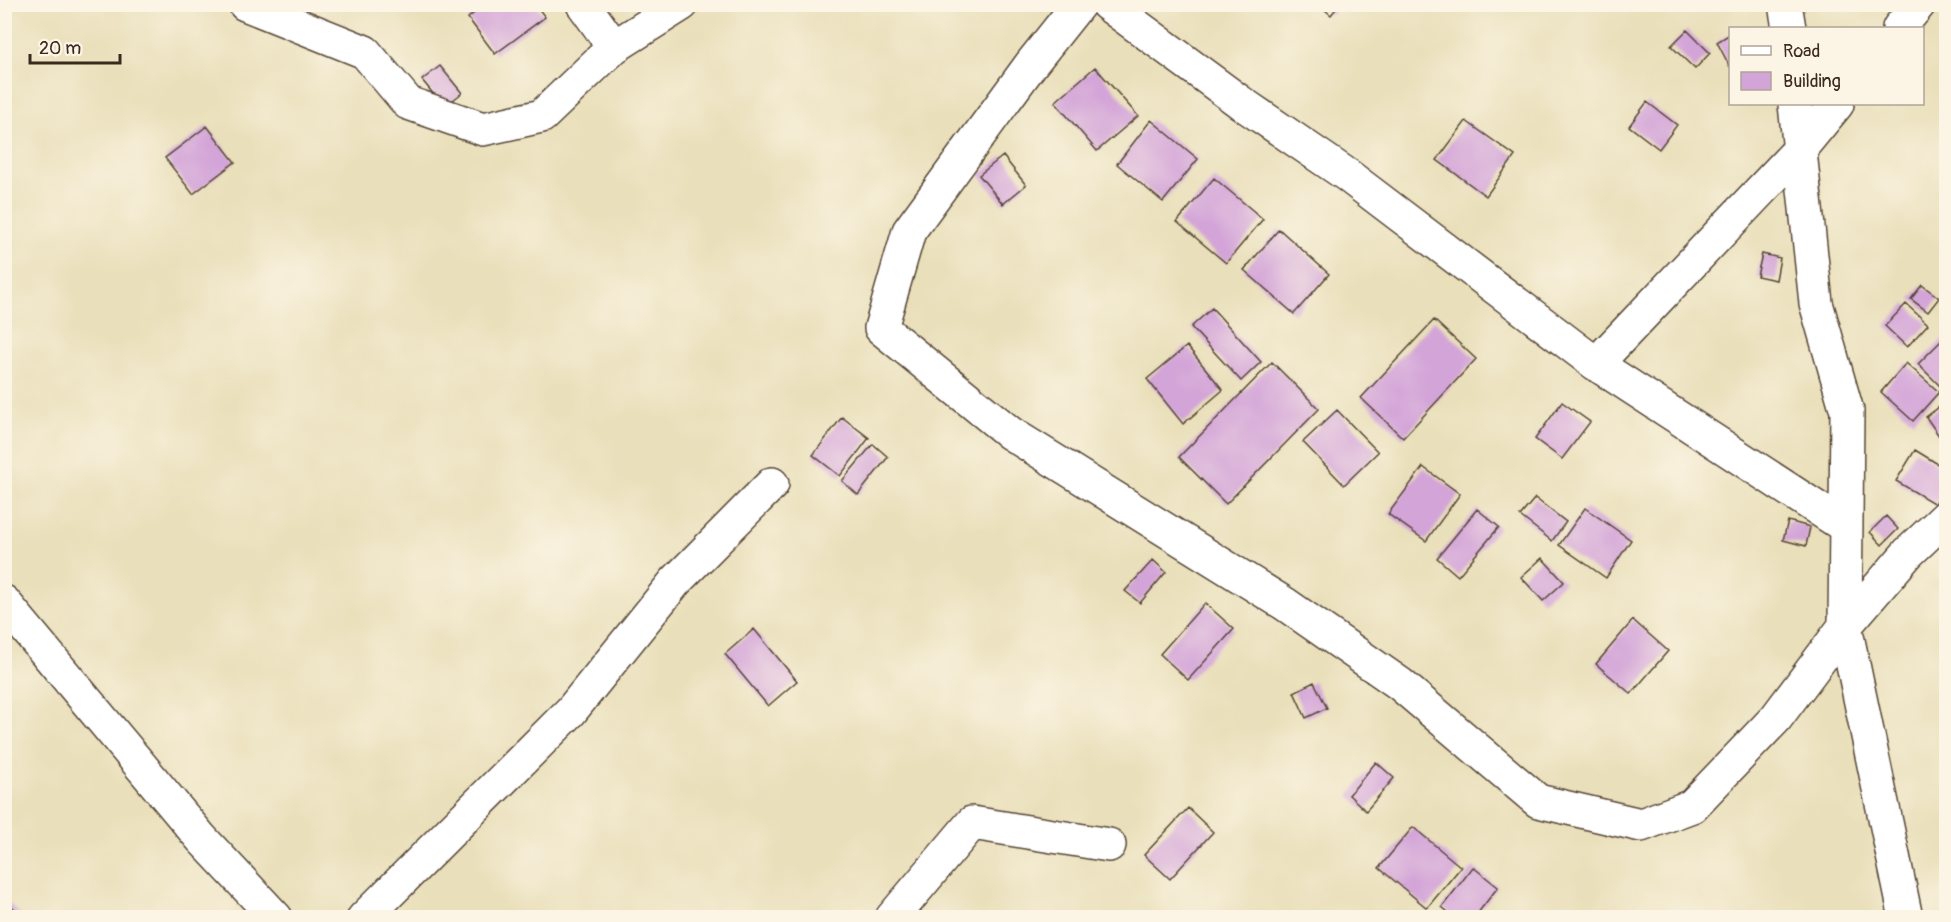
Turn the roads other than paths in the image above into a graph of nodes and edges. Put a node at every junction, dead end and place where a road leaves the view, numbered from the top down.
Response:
1 (245, 4) edge
2 (583, 4) edge
3 (682, 4) edge
4 (1079, 4) edge
5 (1107, 4) edge
6 (1785, 4) edge
7 (1919, 4) edge
8 (1789, 27) edge
9 (1900, 27) edge
10 (614, 47) junction
11 (1795, 105) edge
12 (1836, 105) edge
13 (1800, 149) junction
14 (1596, 364) junction
15 (772, 484) dead end
16 (1947, 517) edge
17 (1846, 527) junction
18 (4, 602) edge
19 (1845, 626) junction
20 (1109, 845) dead end
21 (276, 918) edge
22 (364, 918) edge
23 (892, 918) edge
24 (1906, 918) edge

1 - 10 street
2 - 10 street
3 - 10 street
4 - 19 street
5 - 14 street
6 - 8 street
7 - 9 street
11 - 13 street
12 - 13 street
13 - 14 street
13 - 17 street
14 - 17 street
15 - 22 street
16 - 19 street
17 - 19 street
18 - 21 street
19 - 24 street
20 - 23 street

